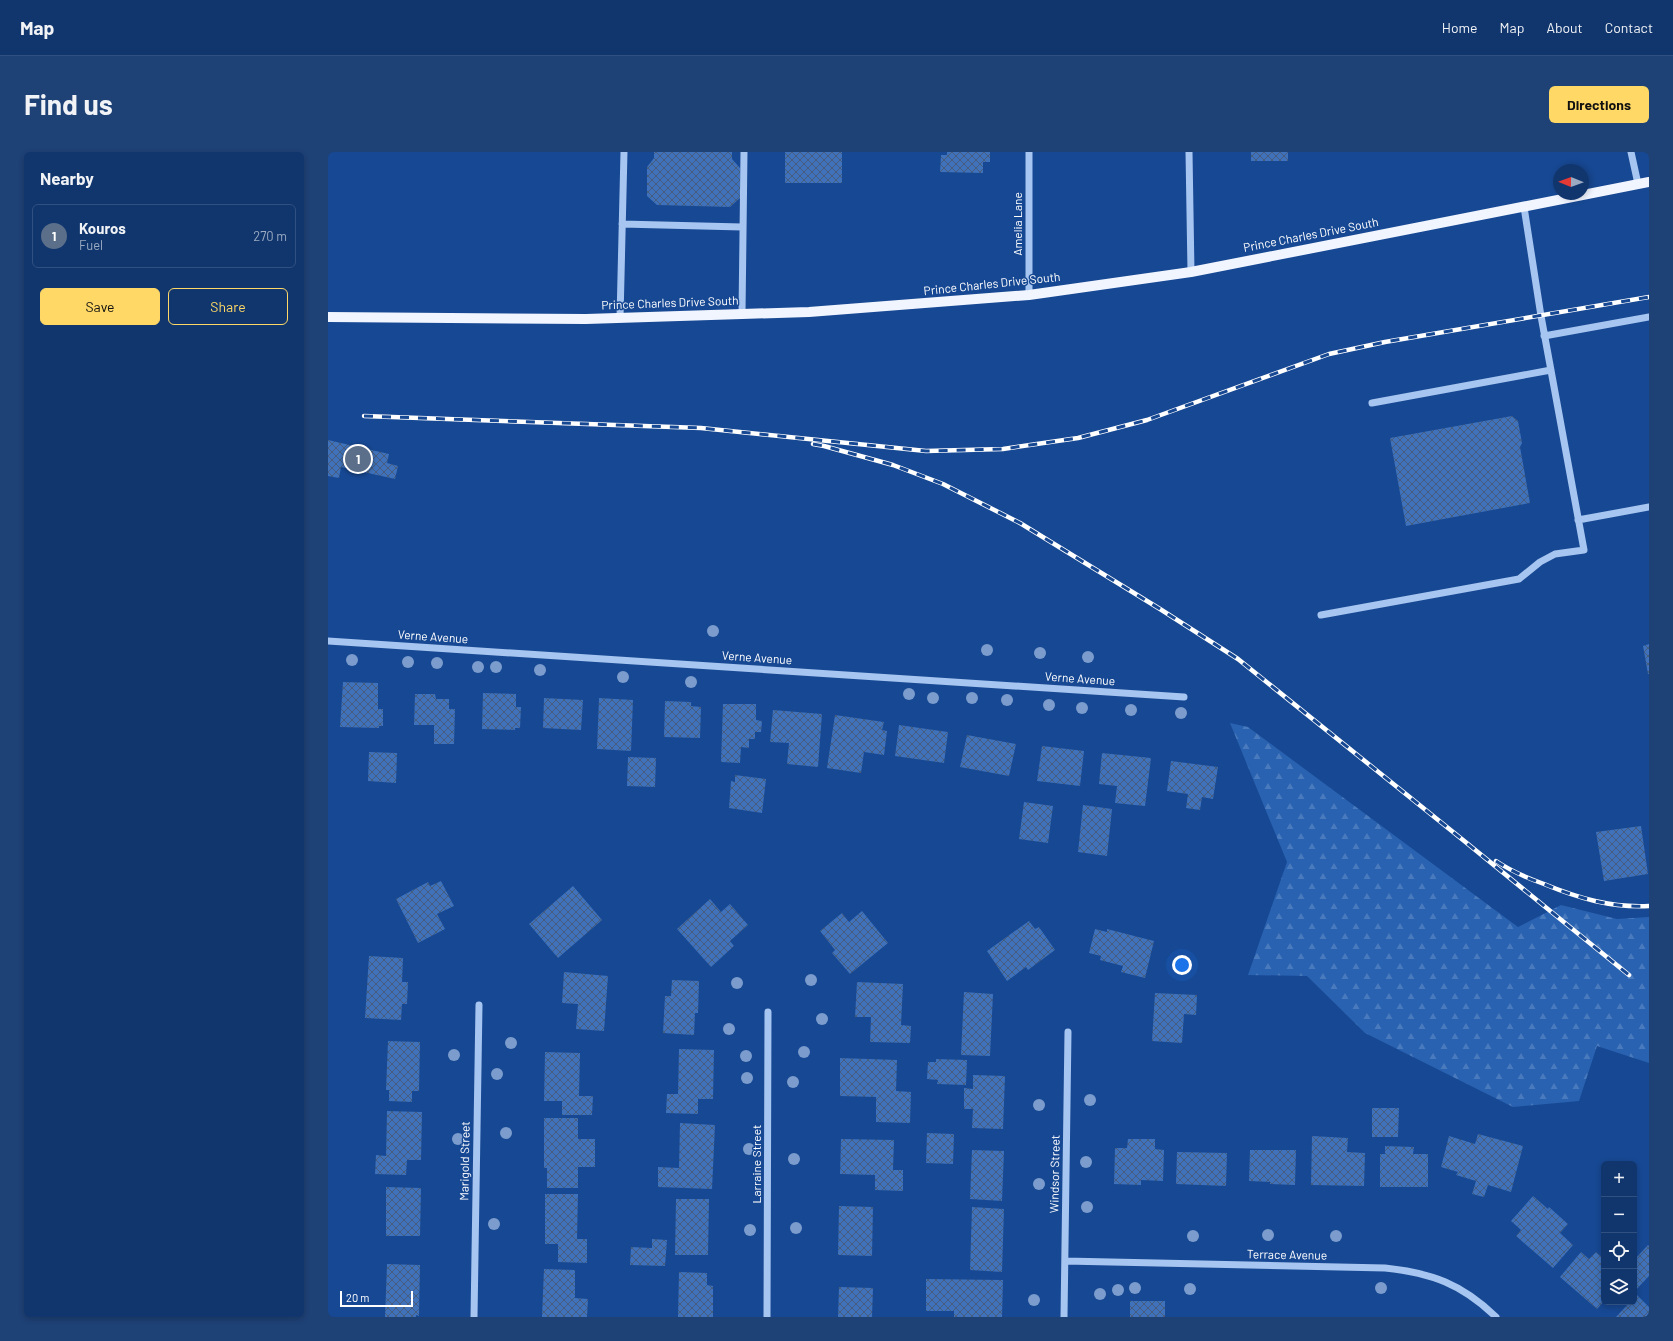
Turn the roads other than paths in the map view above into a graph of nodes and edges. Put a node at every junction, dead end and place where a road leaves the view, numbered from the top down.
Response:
1 (624, 152) edge
2 (744, 152) edge
3 (1029, 152) edge
4 (1189, 152) edge
5 (1631, 152) edge
6 (1649, 182) edge
7 (1638, 184) junction
8 (1524, 207) junction
9 (622, 224) junction
10 (742, 227) junction
11 (1191, 272) junction
12 (1029, 296) junction
13 (742, 314) junction
14 (328, 317) edge
15 (620, 318) junction
16 (1649, 318) edge
17 (1544, 336) junction
18 (1551, 370) junction
19 (1372, 403) dead end
20 (1649, 507) edge
21 (1578, 520) junction
22 (1320, 615) dead end
23 (328, 641) edge
24 (1184, 696) dead end
25 (478, 1005) dead end
26 (768, 1012) dead end
27 (1068, 1032) dead end
28 (1065, 1262) junction
29 (474, 1317) edge
30 (767, 1317) edge
31 (1064, 1317) edge
32 (1496, 1317) edge

1 - 9 street
2 - 10 street
3 - 12 street, Amelia Lane
4 - 11 street
5 - 7 street
6 - 7 main road, Prince Charles Drive South
7 - 8 main road, Prince Charles Drive South
8 - 11 main road, Prince Charles Drive South
8 - 17 street
9 - 10 street
9 - 15 street
10 - 13 street
11 - 12 main road, Prince Charles Drive South
12 - 13 main road, Prince Charles Drive South
13 - 15 main road, Prince Charles Drive South
14 - 15 main road, Prince Charles Drive South
16 - 17 street
17 - 18 street
18 - 19 street
18 - 21 street
20 - 21 street
21 - 22 street
23 - 24 street, Verne Avenue
25 - 29 street, Marigold Street
26 - 30 street, Larraine Street
27 - 28 street, Windsor Street
28 - 31 street, Windsor Street
28 - 32 street, Terrace Avenue

